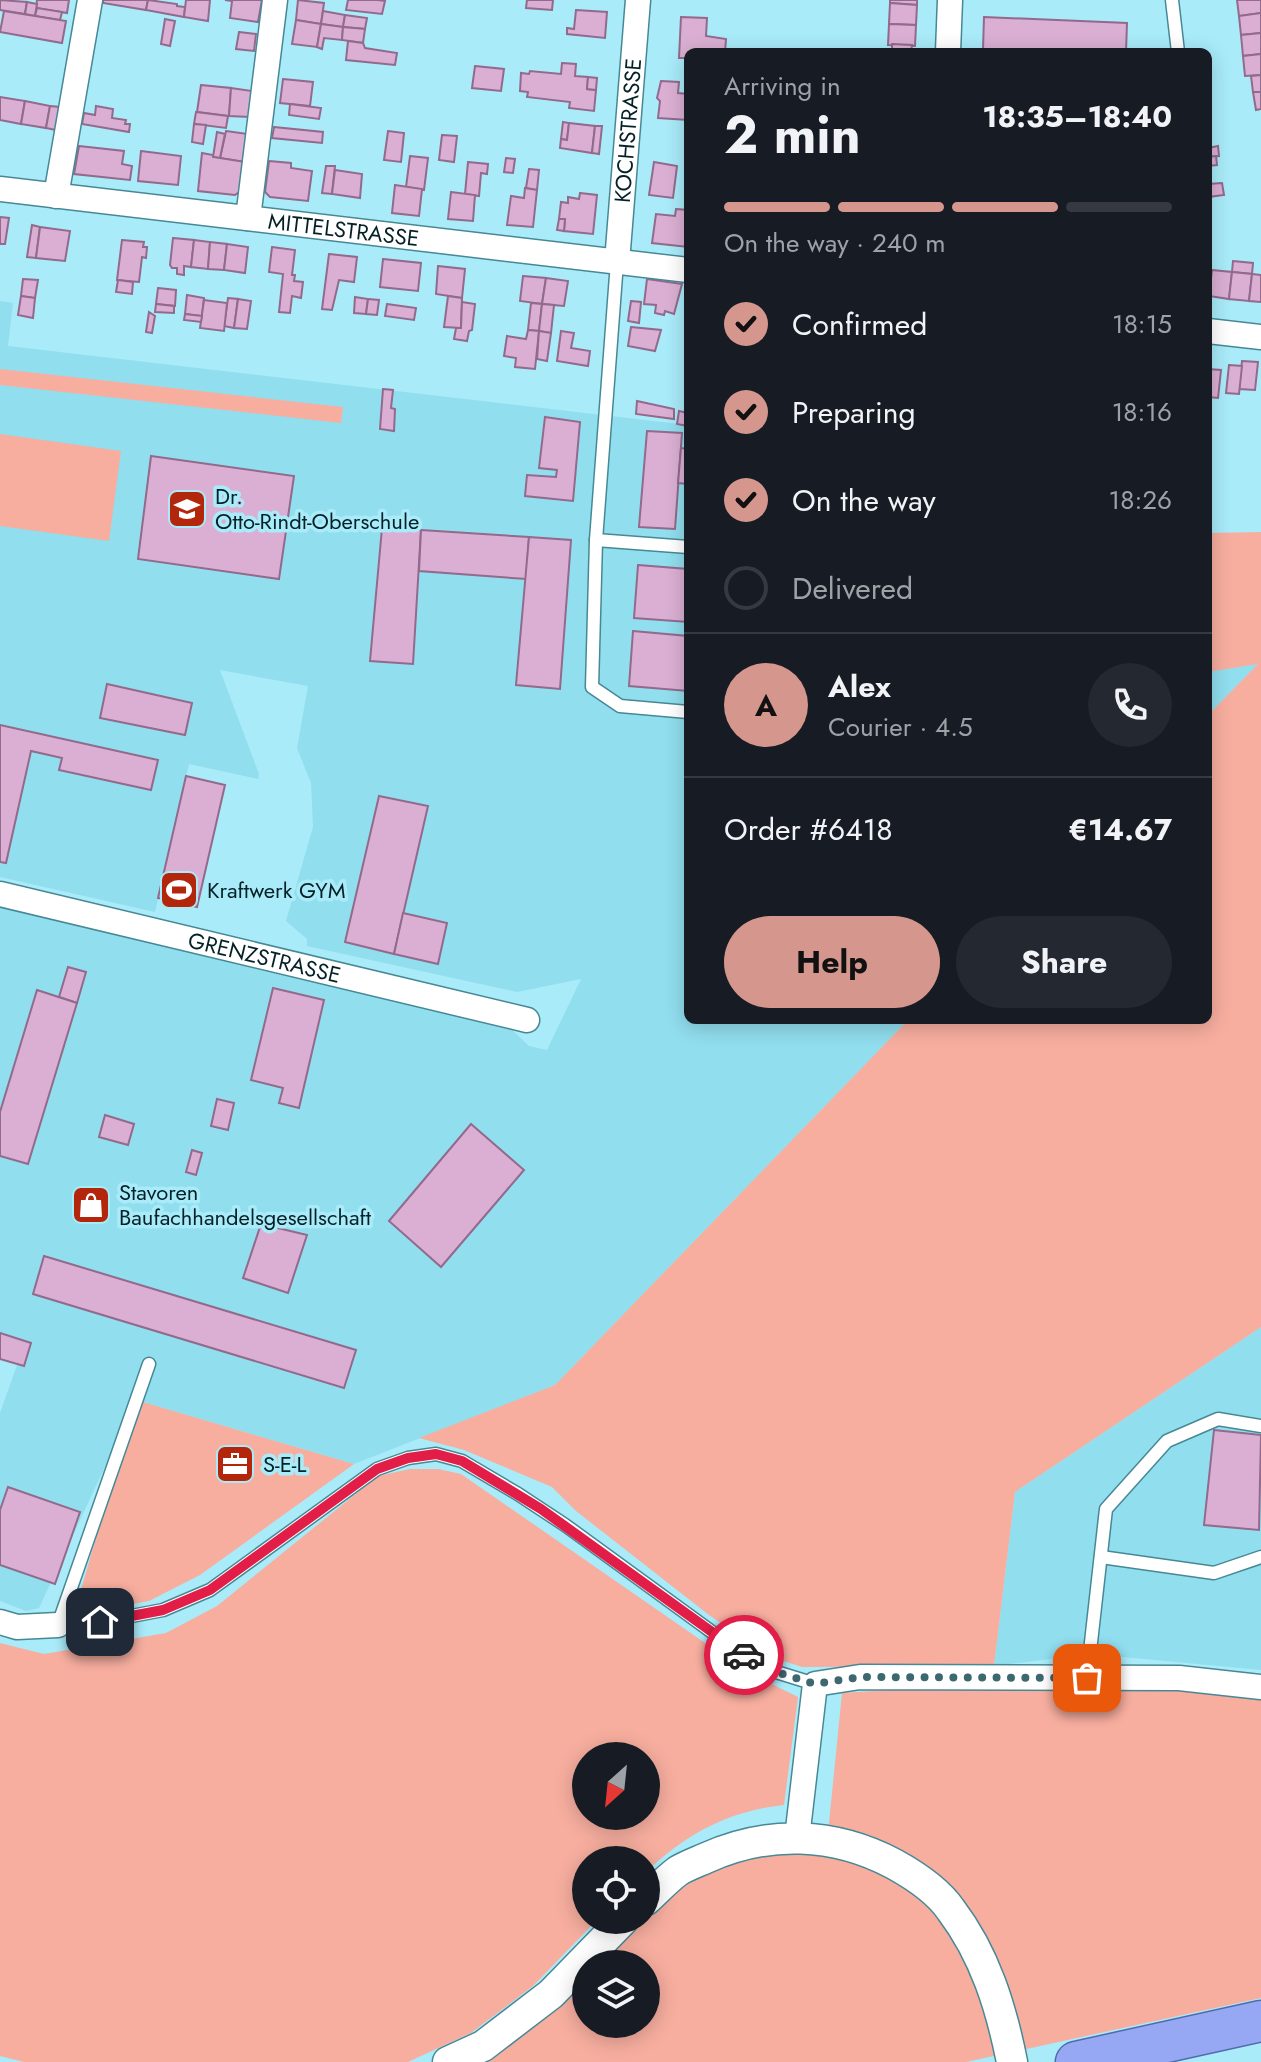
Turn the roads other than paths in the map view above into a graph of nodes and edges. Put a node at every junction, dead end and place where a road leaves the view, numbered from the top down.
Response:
1 (90, 0) edge
2 (275, 0) edge
3 (638, 0) edge
4 (950, 0) edge
5 (1172, 0) edge
6 (948, 48) edge
7 (1178, 48) edge
8 (0, 189) edge
9 (56, 196) junction
10 (248, 218) junction
11 (617, 262) junction
12 (684, 270) edge
13 (1212, 331) edge
14 (1261, 337) edge
15 (596, 540) junction
16 (684, 547) edge
17 (684, 712) edge
18 (0, 894) edge
19 (527, 1020) dead end
20 (149, 1364) dead end
21 (1261, 1426) edge
22 (1101, 1557) junction
23 (1261, 1557) edge
24 (0, 1622) edge
25 (58, 1625) junction
26 (1087, 1678) junction
27 (815, 1684) junction
28 (1261, 1687) edge
29 (797, 1838) junction
30 (660, 1888) edge
31 (609, 1934) edge
32 (1261, 2021) edge
33 (448, 2062) edge
34 (1012, 2062) edge
35 (1076, 2062) edge

1 - 9 street
2 - 10 street
3 - 11 street, KOCHSTRASSE
4 - 6 street
5 - 7 lane
8 - 9 street, MITTELSTRASSE
9 - 10 street, MITTELSTRASSE
10 - 11 street, MITTELSTRASSE
11 - 12 street, MITTELSTRASSE
11 - 15 lane
13 - 14 street
15 - 16 lane
15 - 17 lane
18 - 19 street, GRENZSTRASSE
20 - 25 lane
21 - 22 lane
22 - 23 lane
22 - 26 lane
24 - 25 street
25 - 27 lane
26 - 27 street
26 - 28 street
27 - 29 street
29 - 30 street
29 - 34 street
31 - 33 street
32 - 35 highway

